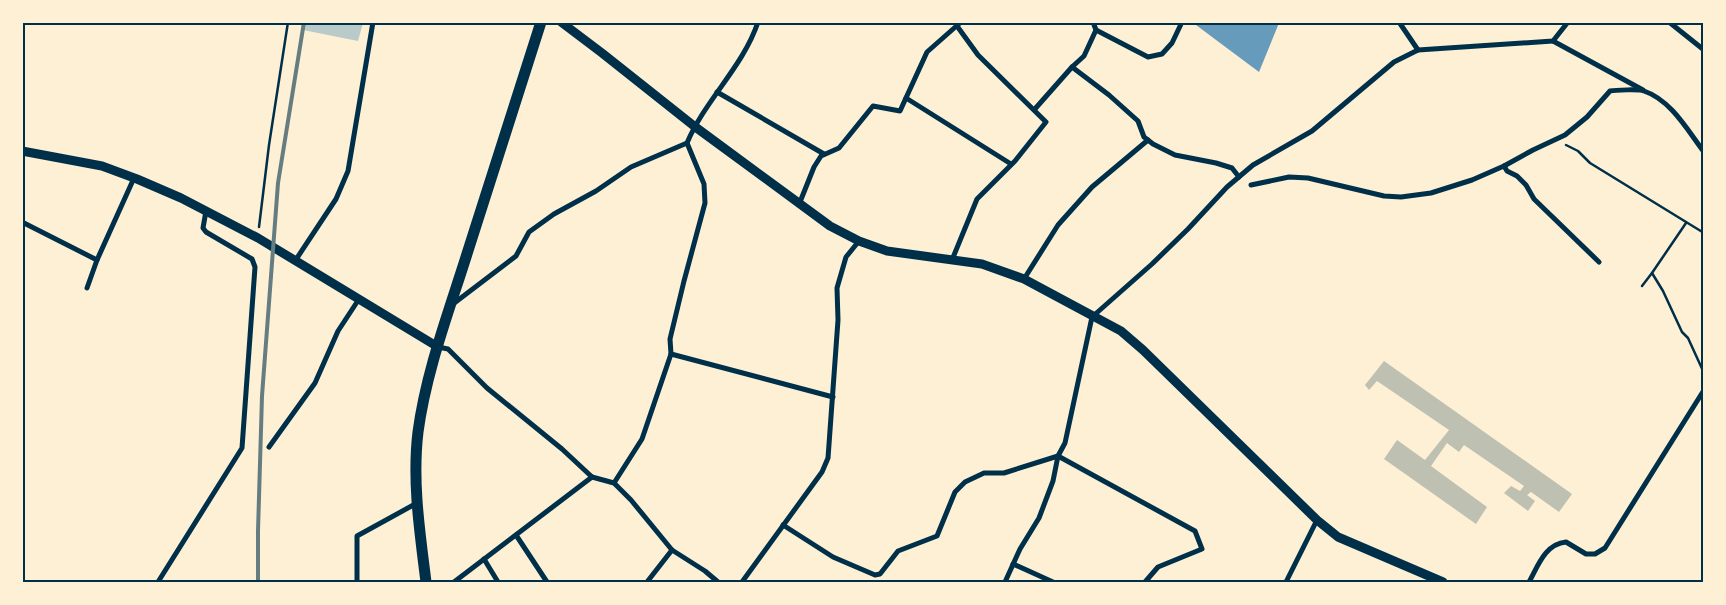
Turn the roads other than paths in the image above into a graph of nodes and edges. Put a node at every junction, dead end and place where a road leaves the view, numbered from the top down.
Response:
1 (373, 22) edge
2 (541, 22) edge
3 (561, 22) edge
4 (758, 22) edge
5 (1093, 22) edge
6 (1182, 22) edge
7 (1399, 22) edge
8 (1568, 22) edge
9 (1670, 22) edge
10 (1680, 22) edge
11 (959, 24) edge
12 (1675, 27) junction
13 (1096, 30) junction
14 (1553, 41) junction
15 (1418, 50) junction
16 (1704, 50) edge
17 (1072, 67) junction
18 (1643, 90) junction
19 (717, 92) junction
20 (906, 98) junction
21 (1034, 110) junction
22 (694, 126) junction
23 (1148, 140) junction
24 (687, 143) junction
25 (22, 151) edge
26 (1704, 152) edge
27 (824, 154) junction
28 (1012, 164) junction
29 (1504, 166) junction
30 (134, 177) junction
31 (1239, 177) junction
32 (1251, 185) dead end
33 (800, 202) junction
34 (206, 211) junction
35 (22, 222) edge
36 (858, 241) junction
37 (97, 260) junction
38 (952, 260) junction
39 (294, 261) junction
40 (1599, 262) dead end
41 (1024, 279) junction
42 (87, 288) dead end
43 (359, 299) junction
44 (450, 306) junction
45 (1092, 317) junction
46 (438, 347) junction
47 (672, 354) junction
48 (1704, 390) edge
49 (833, 397) junction
50 (269, 447) dead end
51 (1058, 456) junction
52 (592, 477) junction
53 (614, 483) junction
54 (417, 502) junction
55 (1317, 520) junction
56 (783, 525) junction
57 (516, 535) junction
58 (672, 550) junction
59 (484, 559) junction
60 (1013, 564) junction
61 (158, 582) edge
62 (357, 582) edge
63 (426, 582) edge
64 (454, 582) edge
65 (498, 582) edge
66 (547, 582) edge
67 (647, 582) edge
68 (718, 582) edge
69 (742, 582) edge
70 (1005, 582) edge
71 (1053, 582) edge
72 (1145, 582) edge
73 (1286, 582) edge
74 (1443, 582) edge
75 (1529, 582) edge

1 - 39 street
2 - 44 main road
3 - 22 street
4 - 19 street
5 - 13 street
6 - 13 street
7 - 15 street
8 - 14 street
9 - 12 street
10 - 12 street
11 - 20 street
11 - 21 street
12 - 16 street
13 - 17 street
14 - 15 street
14 - 18 street
15 - 31 street
17 - 21 street
17 - 23 street
18 - 26 street
18 - 29 street
19 - 22 street
19 - 27 street
20 - 27 street
20 - 28 street
21 - 28 street
22 - 24 street
22 - 33 street
23 - 31 street
23 - 41 street
24 - 44 street
24 - 47 street
25 - 30 street
27 - 33 street
28 - 38 street
29 - 32 street
29 - 40 street
30 - 34 street
30 - 37 street
31 - 45 street
33 - 36 street
34 - 39 street
34 - 61 street
35 - 37 street
36 - 38 street
36 - 49 street
37 - 42 street
38 - 41 street
39 - 43 street
41 - 45 street
43 - 46 street
43 - 50 street
44 - 46 main road
45 - 51 street
45 - 55 street
46 - 52 street
46 - 54 main road
47 - 49 street
47 - 53 street
48 - 75 street
49 - 56 street
51 - 56 street
51 - 60 street
51 - 72 street
52 - 53 street
52 - 57 street
53 - 58 street
54 - 62 street
54 - 63 main road
55 - 73 street
55 - 74 street
56 - 69 street
57 - 59 street
57 - 66 street
58 - 67 street
58 - 68 street
59 - 64 street
59 - 65 street
60 - 70 street
60 - 71 street

